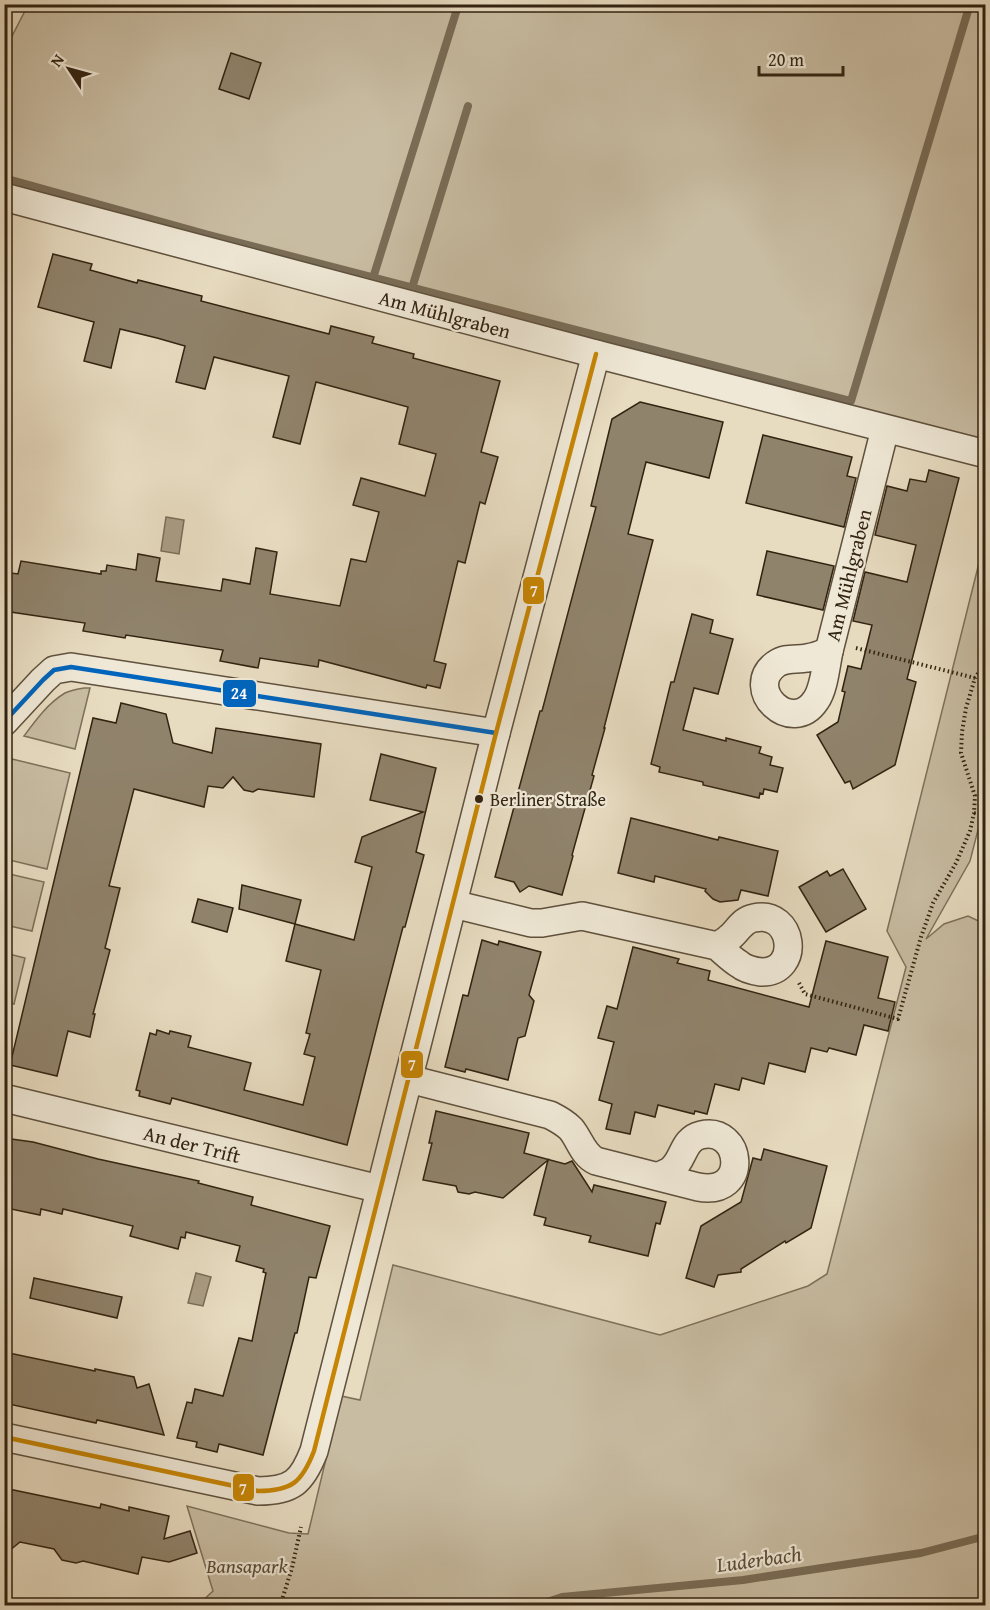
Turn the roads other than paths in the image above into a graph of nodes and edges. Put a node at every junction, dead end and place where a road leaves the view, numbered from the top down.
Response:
1 (4, 197) edge
2 (596, 354) junction
3 (885, 429) junction
4 (986, 454) edge
5 (830, 647) road end
6 (4, 722) edge
7 (496, 733) junction
8 (453, 904) junction
9 (717, 946) junction
10 (409, 1079) junction
11 (4, 1098) edge
12 (660, 1176) dead end
13 (380, 1190) junction
14 (4, 1437) edge

1 - 2 street, Am Mühlgraben
2 - 3 street, Am Mühlgraben
2 - 7 street
3 - 4 street, Am Mühlgraben
3 - 5 street, Am Mühlgraben
6 - 7 street
7 - 8 street
8 - 9 street
8 - 10 street
9 - 9 street
10 - 12 street
10 - 13 street
11 - 13 street, An der Trift
13 - 14 street

